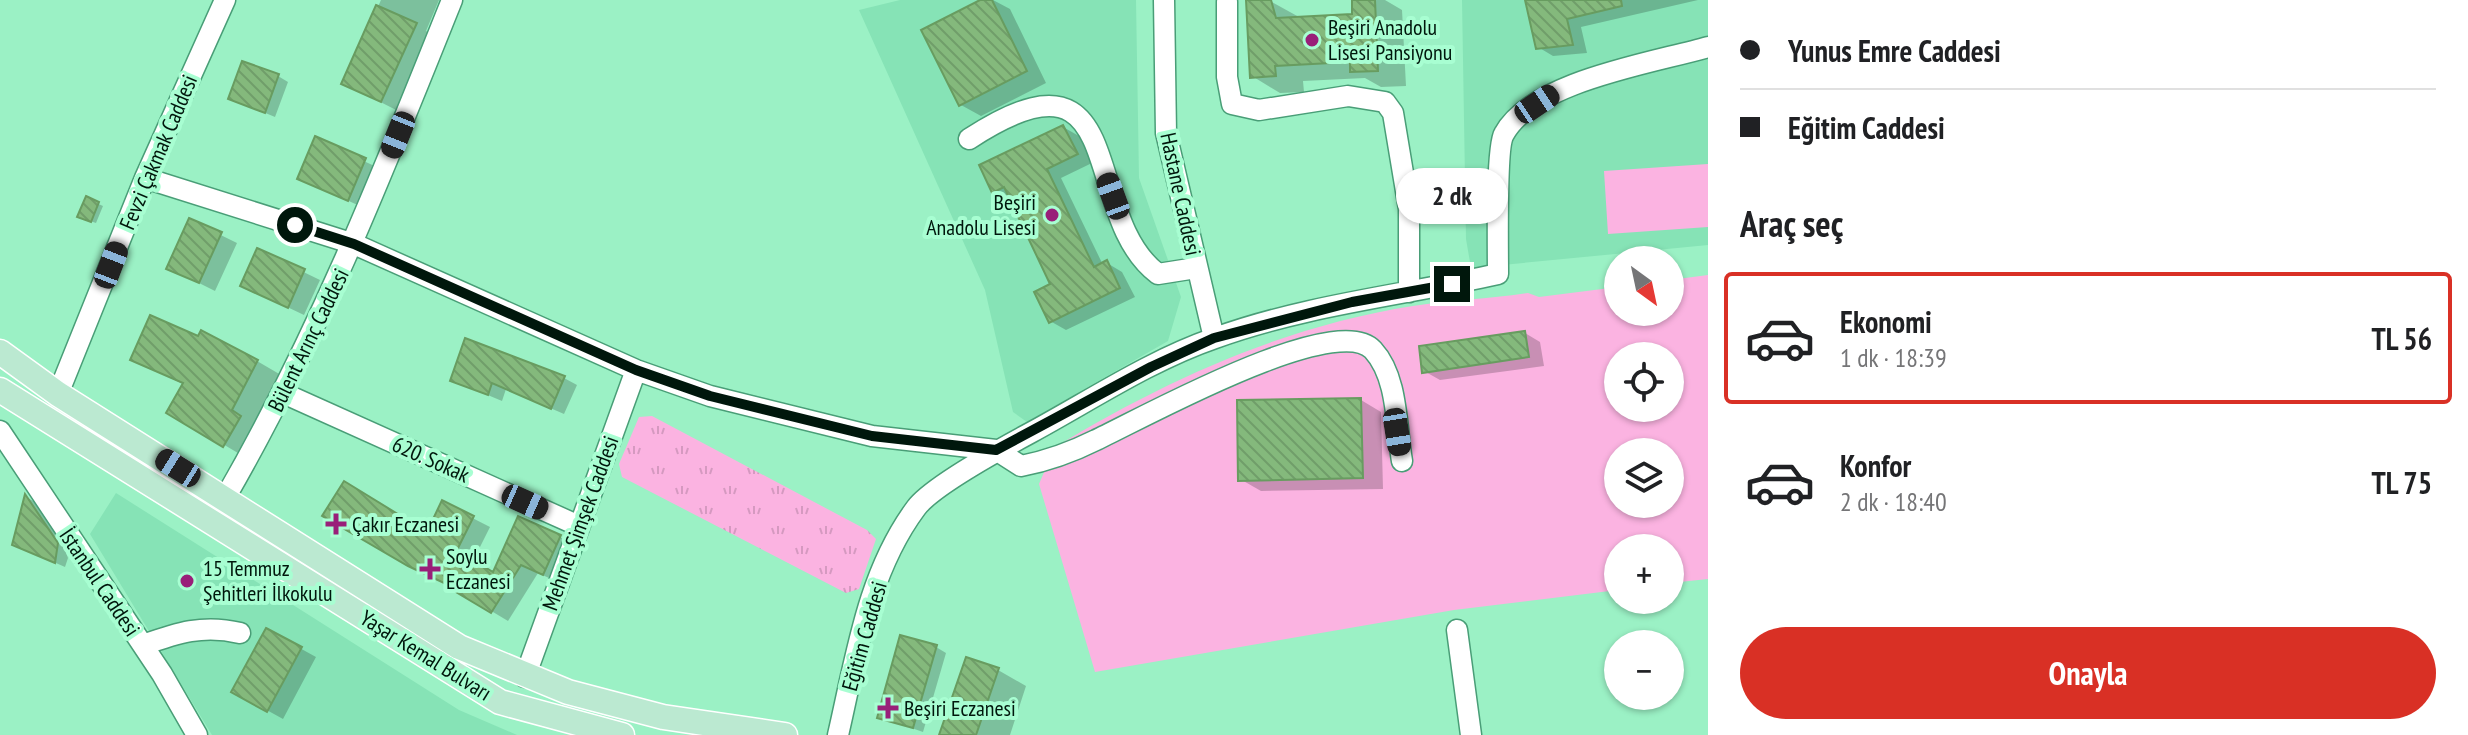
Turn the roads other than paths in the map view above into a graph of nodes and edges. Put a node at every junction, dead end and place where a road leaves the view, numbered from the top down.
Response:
1 (225, 0) edge
2 (452, 0) edge
3 (1164, 0) edge
4 (1227, 2) dead end
5 (1708, 47) edge
6 (969, 139) dead end
7 (145, 178) junction
8 (354, 244) junction
9 (1196, 268) junction
10 (1409, 292) junction
11 (1214, 338) junction
12 (0, 352) edge
13 (636, 370) junction
14 (283, 393) junction
15 (58, 394) junction
16 (6, 395) edge
17 (0, 428) edge
18 (996, 450) junction
19 (1402, 461) dead end
20 (225, 498) junction
21 (579, 526) junction
22 (1457, 630) dead end
23 (240, 633) dead end
24 (143, 645) junction
25 (525, 677) junction
26 (197, 735) edge
27 (622, 735) edge
28 (785, 735) edge
29 (838, 735) edge
30 (1471, 735) edge

1 - 7 street, Fevzi Çakmak Caddesi
2 - 8 street, Bülent Arınç Caddesi
3 - 9 street, Hastane Caddesi
4 - 10 street
5 - 10 street, Eğitim Caddesi
6 - 9 street
7 - 8 street
7 - 15 street, Fevzi Çakmak Caddesi
8 - 13 street
8 - 14 street, Bülent Arınç Caddesi
9 - 11 street, Hastane Caddesi
10 - 11 street, Eğitim Caddesi
11 - 18 street, Eğitim Caddesi
12 - 15 main road, Yaşar Kemal Bulvarı
13 - 18 street
13 - 21 street, Mehmet Şimşek Caddesi
14 - 20 street, Bülent Arınç Caddesi
14 - 21 street, 620. Sokak
15 - 20 main road, Yaşar Kemal Bulvarı
16 - 17 street
16 - 27 main road, Yaşar Kemal Bulvarı
17 - 24 street, İstanbul Caddesi
18 - 19 street
18 - 29 street, Eğitim Caddesi
20 - 25 main road, Yaşar Kemal Bulvarı
21 - 25 street, Mehmet Şimşek Caddesi
22 - 30 street
23 - 24 street
24 - 26 street, İstanbul Caddesi
25 - 28 main road, Yaşar Kemal Bulvarı

